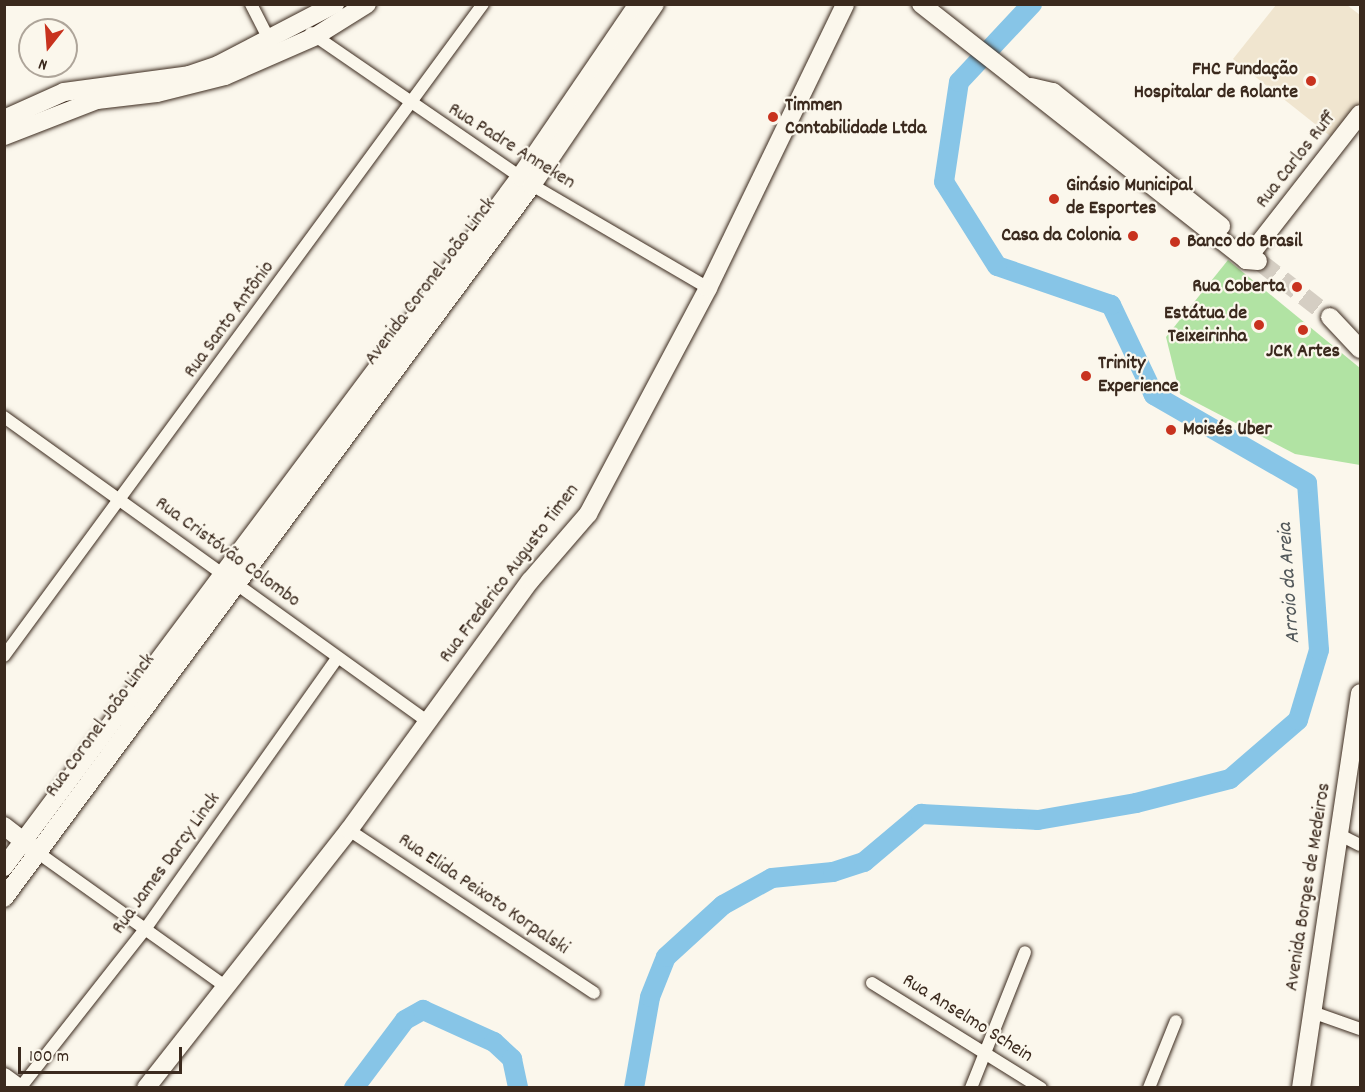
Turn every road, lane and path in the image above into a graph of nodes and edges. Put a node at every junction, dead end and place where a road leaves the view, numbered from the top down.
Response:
1 (251, 4) edge
2 (335, 4) edge
3 (367, 4) edge
4 (483, 4) edge
5 (638, 4) edge
6 (654, 4) edge
7 (845, 4) edge
8 (921, 4) edge
9 (301, 24) junction
10 (315, 36) junction
11 (623, 38) junction
12 (269, 39) junction
13 (408, 105) junction
14 (1360, 114) edge
15 (4, 120) edge
16 (4, 136) edge
17 (526, 181) junction
18 (708, 288) junction
19 (1360, 331) edge
20 (1360, 349) edge
21 (7, 423) edge
22 (121, 500) junction
23 (229, 577) junction
24 (4, 656) edge
25 (337, 658) junction
26 (1360, 693) edge
27 (427, 721) junction
28 (4, 826) edge
29 (349, 830) junction
30 (1340, 835) junction
31 (23, 840) junction
32 (1360, 845) edge
33 (37, 852) junction
34 (4, 867) edge
35 (4, 898) edge
36 (146, 928) junction
37 (1025, 952) dead end
38 (872, 983) dead end
39 (225, 986) junction
40 (594, 993) dead end
41 (1312, 1012) junction
42 (1176, 1021) dead end
43 (1360, 1029) edge
44 (985, 1053) junction
45 (4, 1077) edge
46 (20, 1088) edge
47 (146, 1088) edge
48 (971, 1088) edge
49 (1041, 1088) edge
50 (1149, 1088) edge
51 (1301, 1088) edge

1 - 12 street
2 - 9 main road
3 - 10 main road
4 - 13 street, Rua Santo Antônio
5 - 11 main road, Avenida Coronel João Linck
6 - 11 main road, Avenida Coronel João Linck
7 - 18 main road, Rua Frederico Augusto Timen
8 - 14 main road, Rua Carlos Ruff
9 - 10 street, Rua Padre Anneken
9 - 12 main road
10 - 13 street, Rua Padre Anneken
10 - 16 main road
11 - 17 main road, Avenida Coronel João Linck
12 - 15 main road
13 - 17 street, Rua Padre Anneken
13 - 22 street, Rua Santo Antônio
17 - 18 street, Rua Padre Anneken
17 - 23 main road, Avenida Coronel João Linck
18 - 27 main road, Rua Frederico Augusto Timen
19 - 20 main road
21 - 22 street, Rua Cristóvão Colombo
22 - 23 street, Rua Cristóvão Colombo
22 - 24 street, Rua Santo Antônio
23 - 25 street, Rua Cristóvão Colombo
23 - 31 main road, Rua Coronel João Linck
23 - 33 main road, Rua Coronel João Linck
25 - 27 street, Rua Cristóvão Colombo
25 - 36 street, Rua James Darcy Linck
26 - 30 main road, Avenida Borges de Medeiros
27 - 29 main road, Rua Frederico Augusto Timen
28 - 31 main road
29 - 39 main road, Rua Frederico Augusto Timen
29 - 40 street, Rua Elida Peixoto Korpalski
30 - 32 street
30 - 41 main road, Avenida Borges de Medeiros
31 - 33 main road
31 - 34 main road, Rua Coronel João Linck
33 - 35 main road, Rua Coronel João Linck
33 - 36 street
36 - 39 street
36 - 46 street, Rua James Darcy Linck
37 - 44 street
38 - 44 street, Rua Anselmo Schein
39 - 47 main road, Rua Frederico Augusto Timen
41 - 43 street
41 - 51 main road, Avenida Borges de Medeiros
42 - 50 street
44 - 48 street
44 - 49 street, Rua Anselmo Schein
45 - 46 main road

